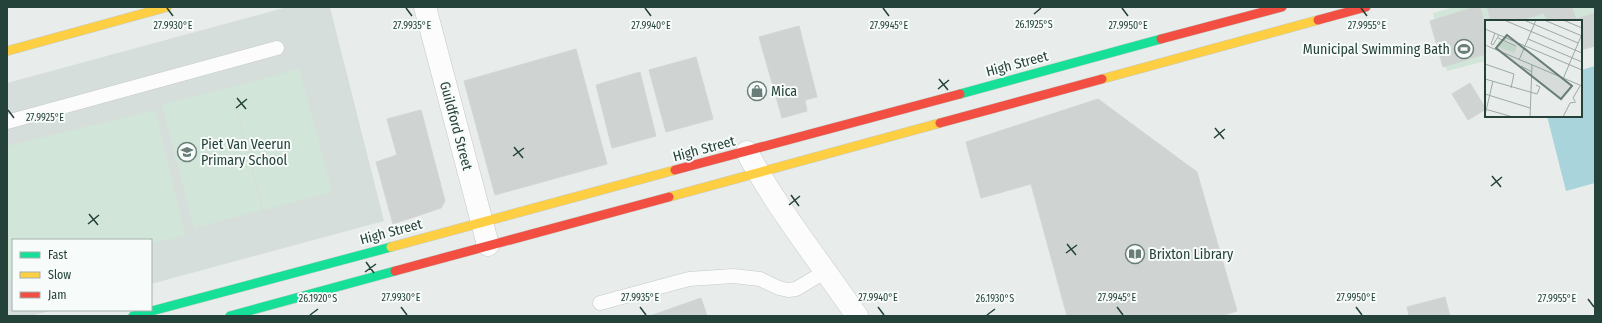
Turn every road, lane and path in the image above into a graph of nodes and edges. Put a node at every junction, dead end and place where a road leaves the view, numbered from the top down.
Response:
1 (167, 7) edge
2 (425, 7) edge
3 (1282, 7) edge
4 (1366, 7) edge
5 (276, 48) dead end
6 (7, 51) edge
7 (7, 122) edge
8 (747, 152) junction
9 (758, 173) junction
10 (481, 222) junction
11 (488, 245) junction
12 (826, 272) junction
13 (600, 303) dead end
14 (152, 311) edge
15 (152, 311) edge
16 (133, 316) edge
17 (230, 316) edge
18 (858, 316) edge

1 - 6 main road
2 - 10 street, Guildford Street
3 - 8 main road, High Street
4 - 9 main road
5 - 7 lane
8 - 9 street
8 - 10 main road, High Street
9 - 11 main road
9 - 12 street
10 - 11 street, Guildford Street
10 - 15 main road, High Street
11 - 17 main road
12 - 13 lane
12 - 18 street
14 - 16 main road, High Street

